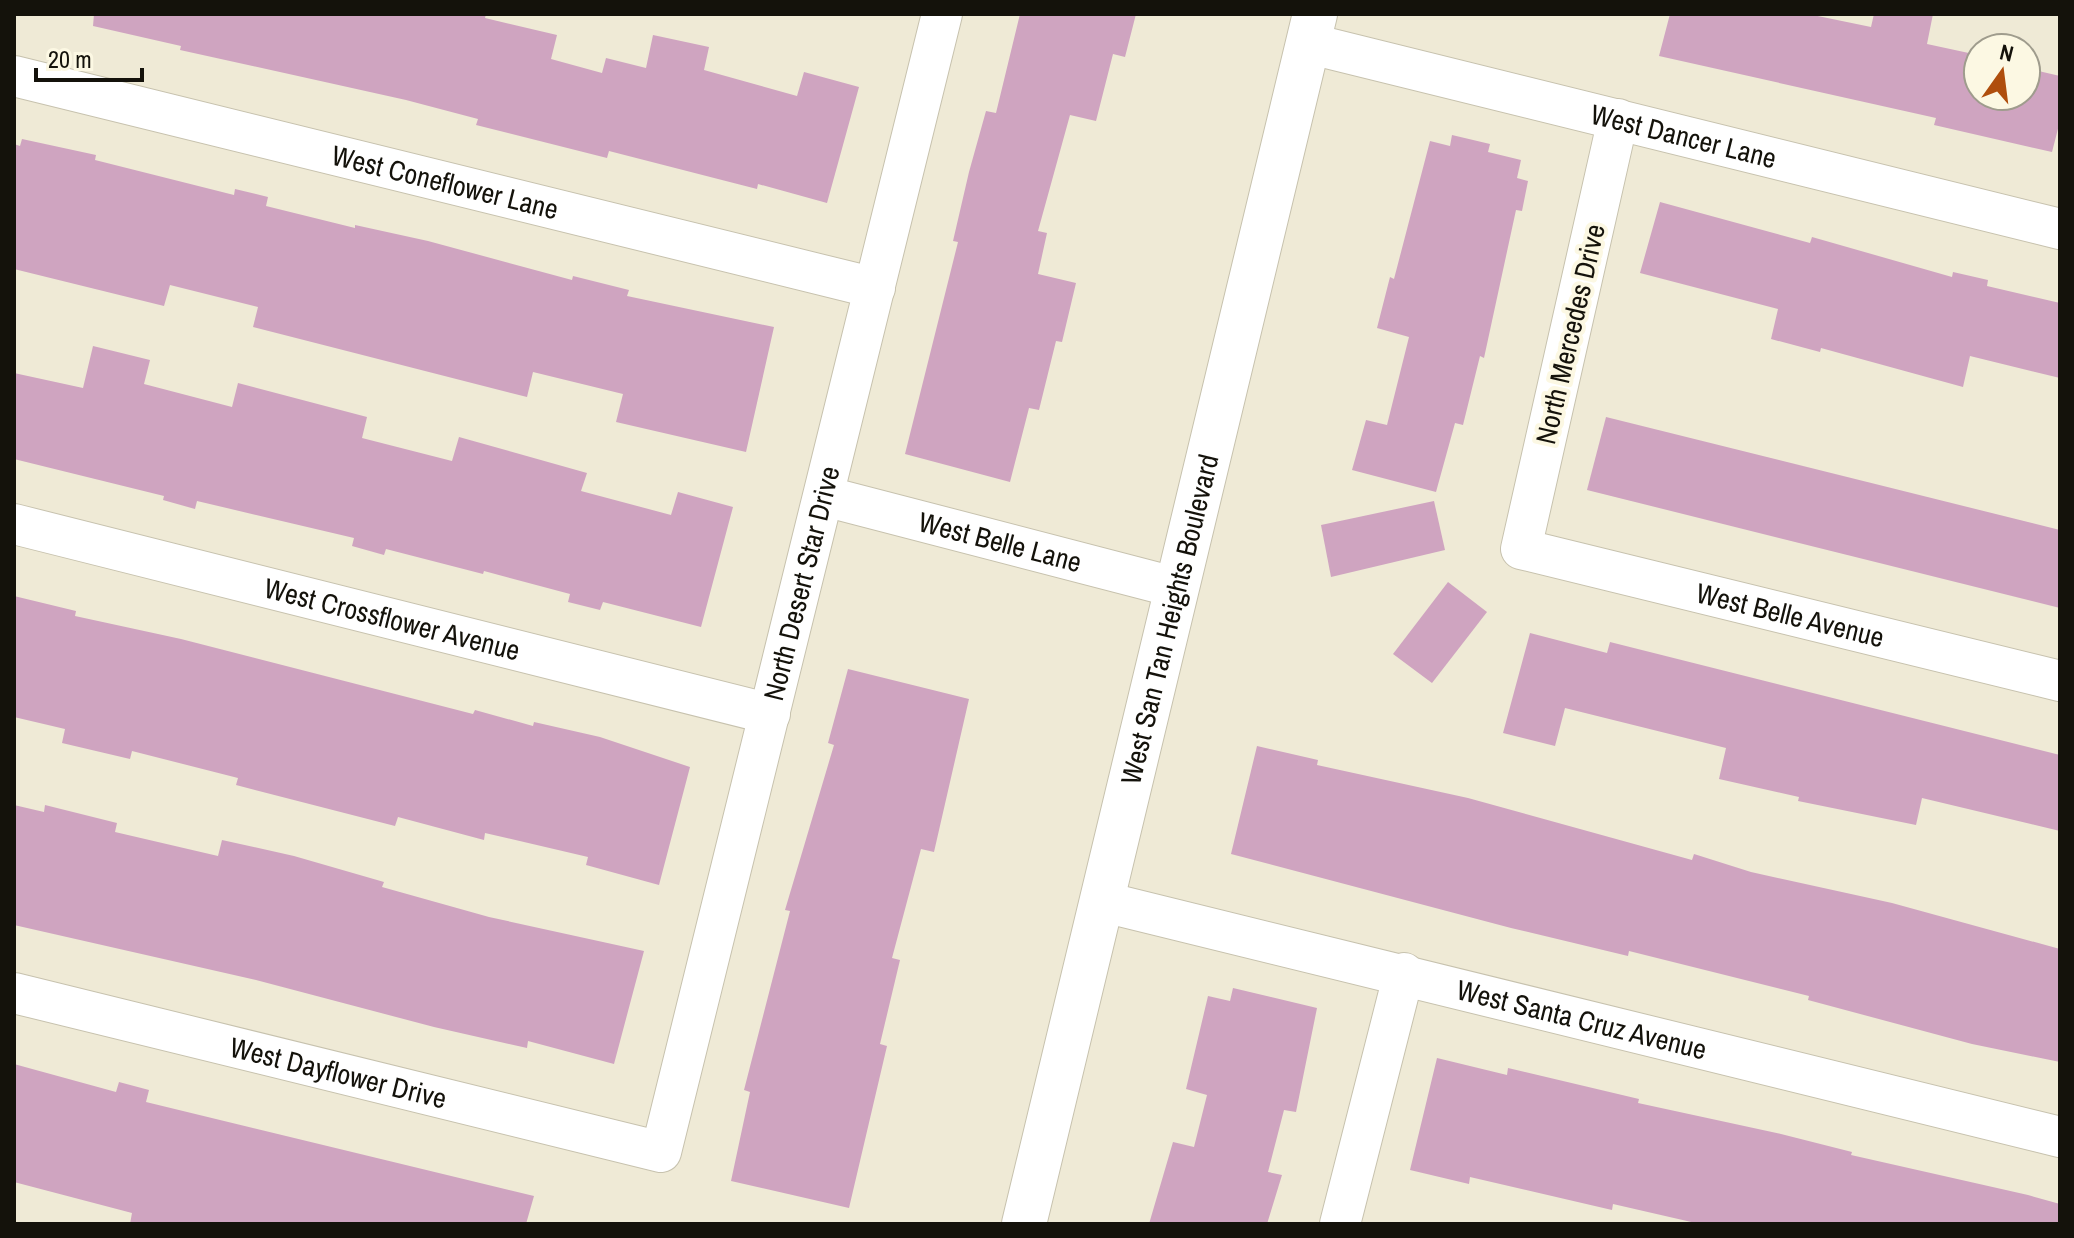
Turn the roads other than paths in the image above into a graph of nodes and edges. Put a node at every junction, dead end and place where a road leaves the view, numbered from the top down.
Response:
1 (942, 14) edge
2 (1311, 29) edge
3 (14, 76) edge
4 (1618, 119) junction
5 (2060, 229) edge
6 (875, 288) junction
7 (824, 496) junction
8 (14, 524) edge
9 (1521, 549) joint
10 (1178, 588) junction
11 (2060, 681) edge
12 (770, 714) junction
13 (1104, 902) junction
14 (1404, 973) junction
15 (14, 993) edge
16 (2060, 1137) edge
17 (661, 1152) joint
18 (1024, 1224) edge
19 (1340, 1224) edge

1 - 6 street, North Desert Star Drive
2 - 4 street, West Dancer Lane
2 - 10 street, West San Tan Heights Boulevard
3 - 6 street, West Coneflower Lane
4 - 5 street, West Dancer Lane
4 - 9 street, North Mercedes Drive
6 - 7 street, North Desert Star Drive
7 - 10 street, West Belle Lane
7 - 12 street, North Desert Star Drive
8 - 12 street, West Crossflower Avenue
9 - 11 street, West Belle Avenue
10 - 13 street, West San Tan Heights Boulevard
12 - 17 street, North Desert Star Drive
13 - 14 street, West Santa Cruz Avenue
13 - 18 street, West San Tan Heights Boulevard
14 - 16 street, West Santa Cruz Avenue
14 - 19 street
15 - 17 street, West Dayflower Drive

